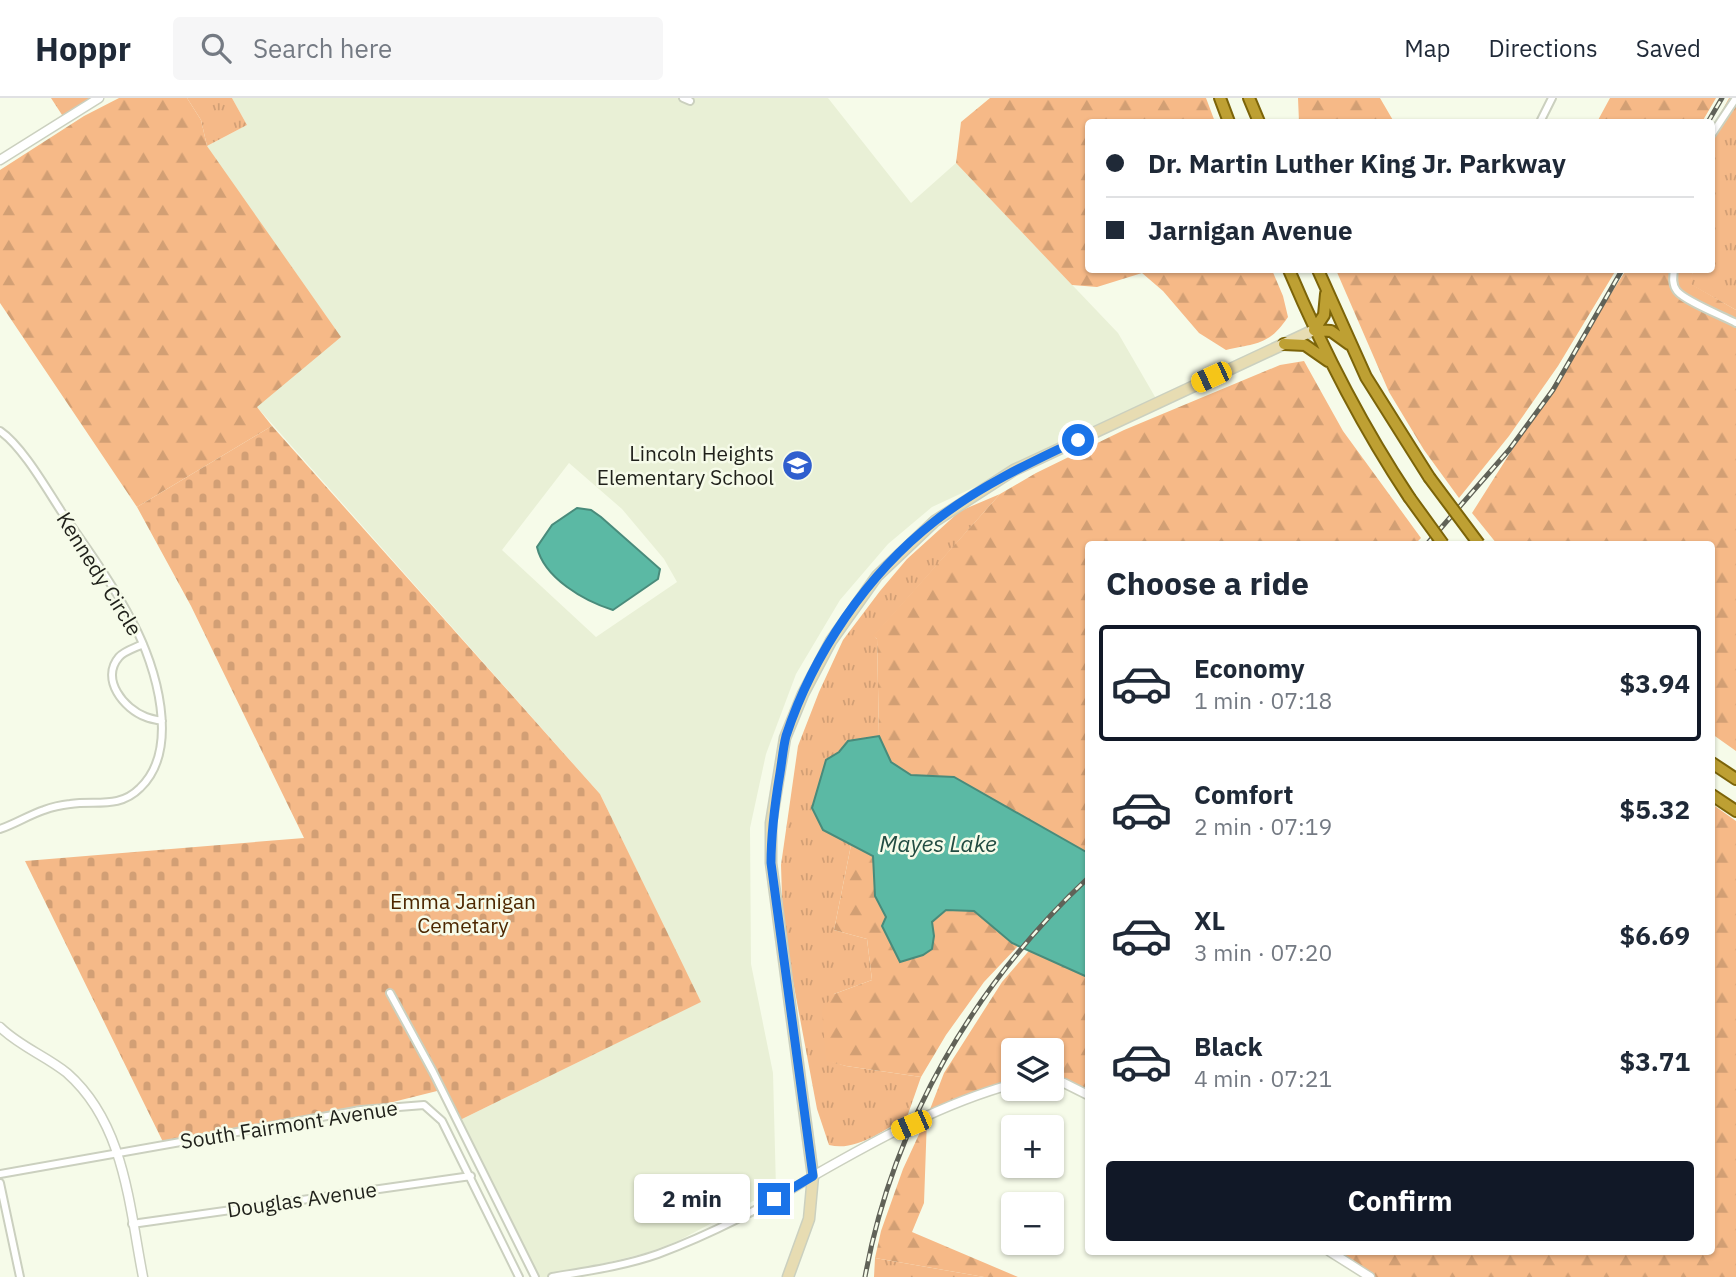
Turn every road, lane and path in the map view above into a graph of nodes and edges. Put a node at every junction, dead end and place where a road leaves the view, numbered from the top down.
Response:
1 (99, 98) edge
2 (1220, 98) edge
3 (1249, 98) edge
4 (1552, 98) edge
5 (1736, 98) edge
6 (1229, 119) edge
7 (1258, 119) edge
8 (1542, 119) edge
9 (1715, 130) edge
10 (0, 160) edge
11 (1290, 273) edge
12 (1319, 273) edge
13 (1674, 273) edge
14 (1326, 288) junction
15 (1736, 323) edge
16 (1314, 330) junction
17 (1284, 344) junction
18 (1352, 346) junction
19 (1331, 363) junction
20 (0, 430) edge
21 (1441, 541) edge
22 (1477, 541) edge
23 (143, 644) junction
24 (162, 721) junction
25 (1715, 765) edge
26 (1736, 779) edge
27 (1715, 797) edge
28 (1736, 811) edge
29 (0, 829) edge
30 (390, 993) dead end
31 (0, 1027) edge
32 (1064, 1083) edge
33 (1001, 1088) edge
34 (1085, 1094) edge
35 (119, 1154) junction
36 (0, 1174) edge
37 (471, 1176) junction
38 (813, 1176) junction
39 (0, 1183) edge
40 (132, 1224) junction
41 (1335, 1255) edge
42 (20, 1277) edge
43 (143, 1277) edge
44 (519, 1277) edge
45 (535, 1277) edge
46 (552, 1277) edge
47 (788, 1277) edge
48 (1370, 1277) edge

1 - 10 street
2 - 6 highway
3 - 7 highway
4 - 8 street
5 - 9 street
11 - 16 highway
12 - 14 highway
13 - 15 street
14 - 16 highway
14 - 18 highway
16 - 17 main road
16 - 18 highway
16 - 19 highway
17 - 19 highway
17 - 38 main road
18 - 22 highway, bridge
19 - 21 highway, bridge
20 - 23 street, Kennedy Circle
23 - 24 street, Kennedy Circle
23 - 24 street
24 - 29 street, Kennedy Circle
25 - 26 highway
27 - 28 highway
30 - 45 street
31 - 35 street
32 - 34 street
33 - 38 street
35 - 36 street, South Fairmont Avenue
35 - 37 street, South Fairmont Avenue
35 - 40 street
37 - 40 street, Douglas Avenue
37 - 44 street, South Fairmont Avenue
38 - 46 street
38 - 47 main road
39 - 42 street
40 - 43 street
41 - 48 street

